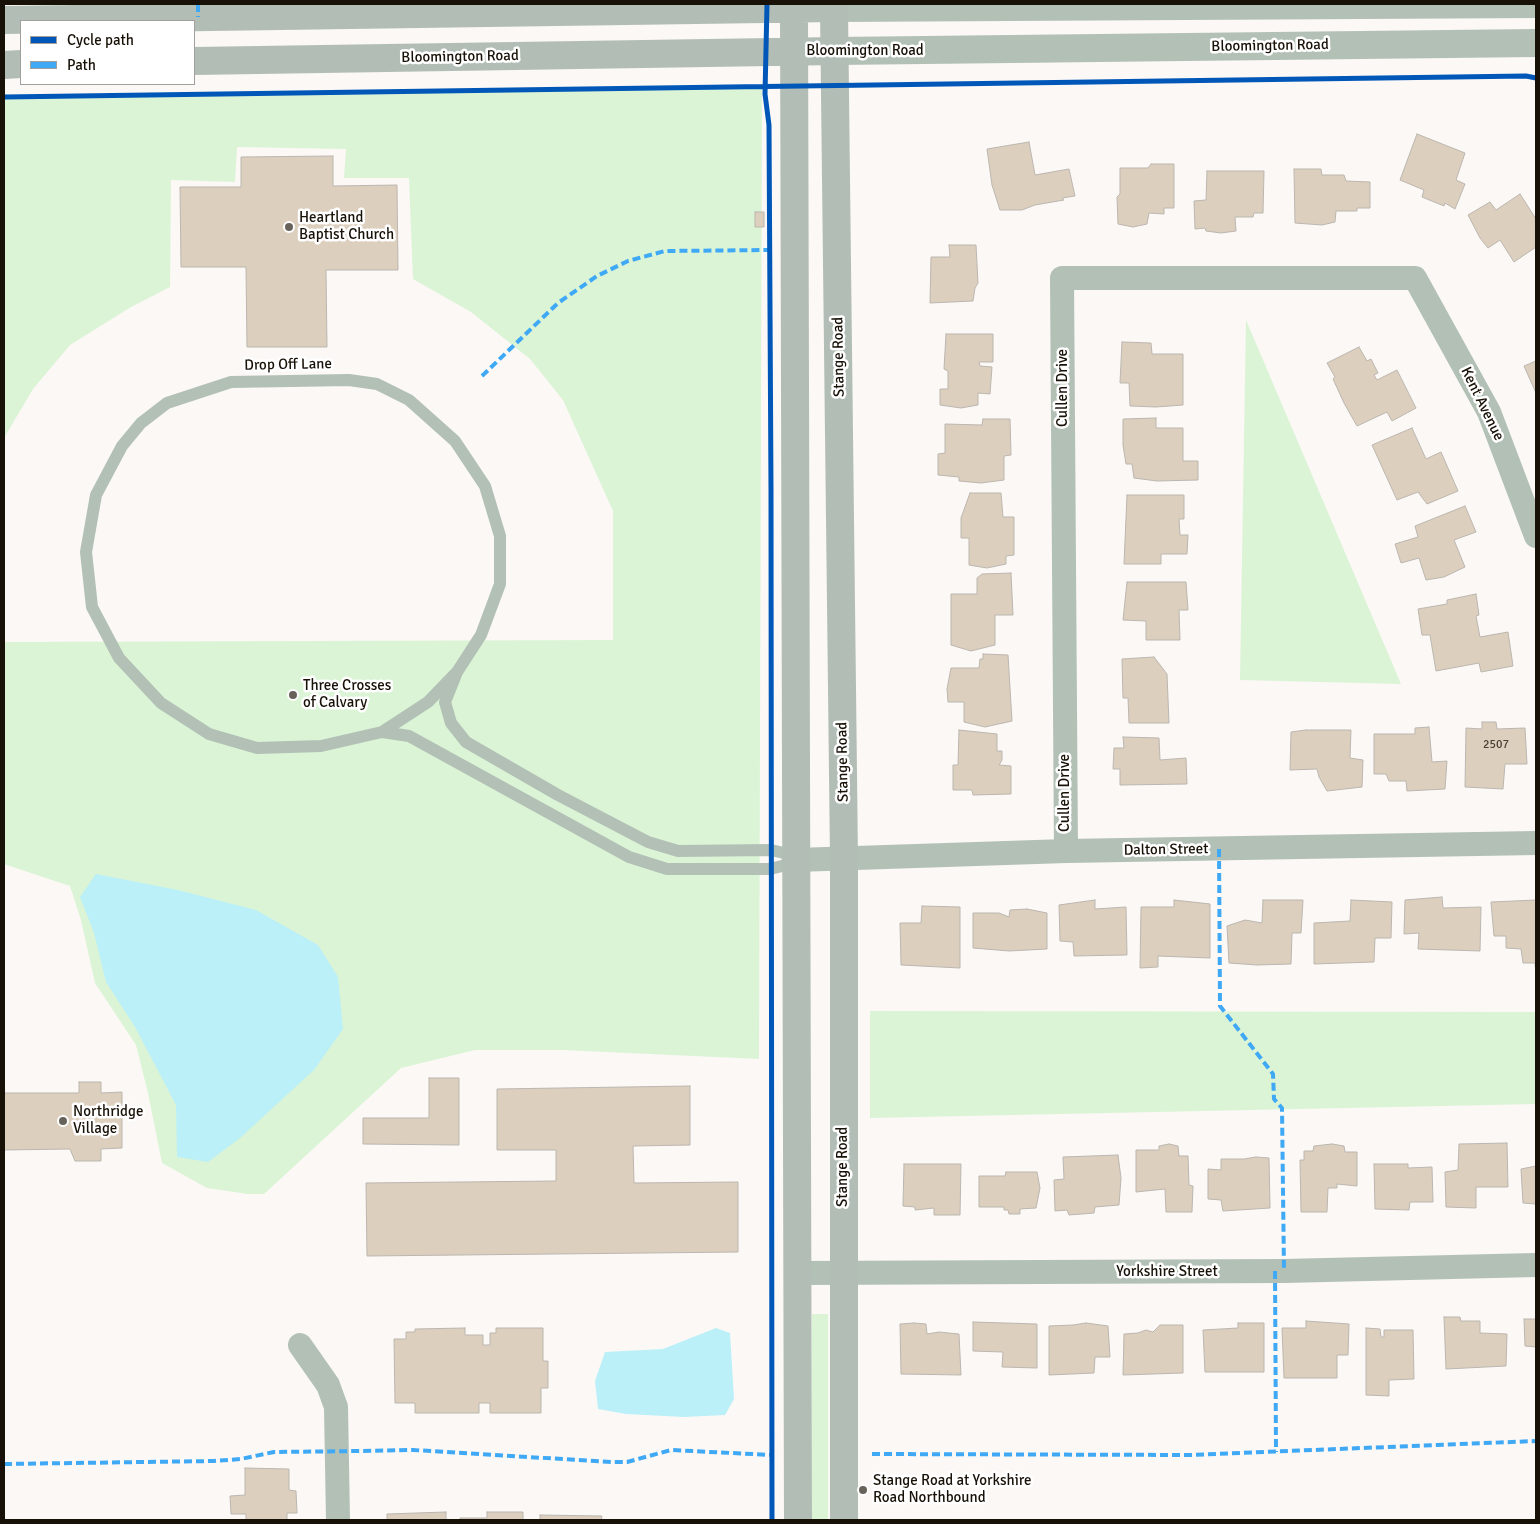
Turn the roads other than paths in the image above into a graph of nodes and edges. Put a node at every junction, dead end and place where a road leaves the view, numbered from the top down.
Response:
1 (1536, 4) edge
2 (794, 6) edge
3 (834, 6) edge
4 (4, 20) edge
5 (1536, 43) edge
6 (795, 51) junction
7 (836, 51) junction
8 (195, 61) edge
9 (20, 64) edge
10 (4, 65) edge
11 (1415, 278) joint
12 (1536, 536) edge
13 (457, 672) junction
14 (382, 732) junction
15 (1536, 843) edge
16 (1066, 851) junction
17 (844, 859) junction
18 (796, 860) junction
19 (1536, 1265) edge
20 (797, 1272) junction
21 (843, 1273) junction
22 (300, 1345) dead end
23 (338, 1520) edge
24 (798, 1520) edge
25 (844, 1520) edge

1 - 3 street
2 - 3 main road
2 - 4 main road
2 - 6 main road
3 - 7 main road, Stange Road
5 - 7 street, Bloomington Road
6 - 7 main road, Bloomington Road
6 - 8 main road, Bloomington Road
6 - 18 main road
7 - 17 main road, Stange Road
9 - 10 main road
11 - 12 street, Kent Avenue
11 - 16 street, Cullen Drive
13 - 14 lane
13 - 14 lane, Drop Off Lane
13 - 18 lane
14 - 18 lane
15 - 16 street, Dalton Street
16 - 17 street, Dalton Street
17 - 18 street, Dalton Street
17 - 21 main road, Stange Road
18 - 20 main road
19 - 21 street, Yorkshire Street
20 - 21 street, Yorkshire Street
20 - 24 main road
21 - 25 main road, Stange Road
22 - 23 street

